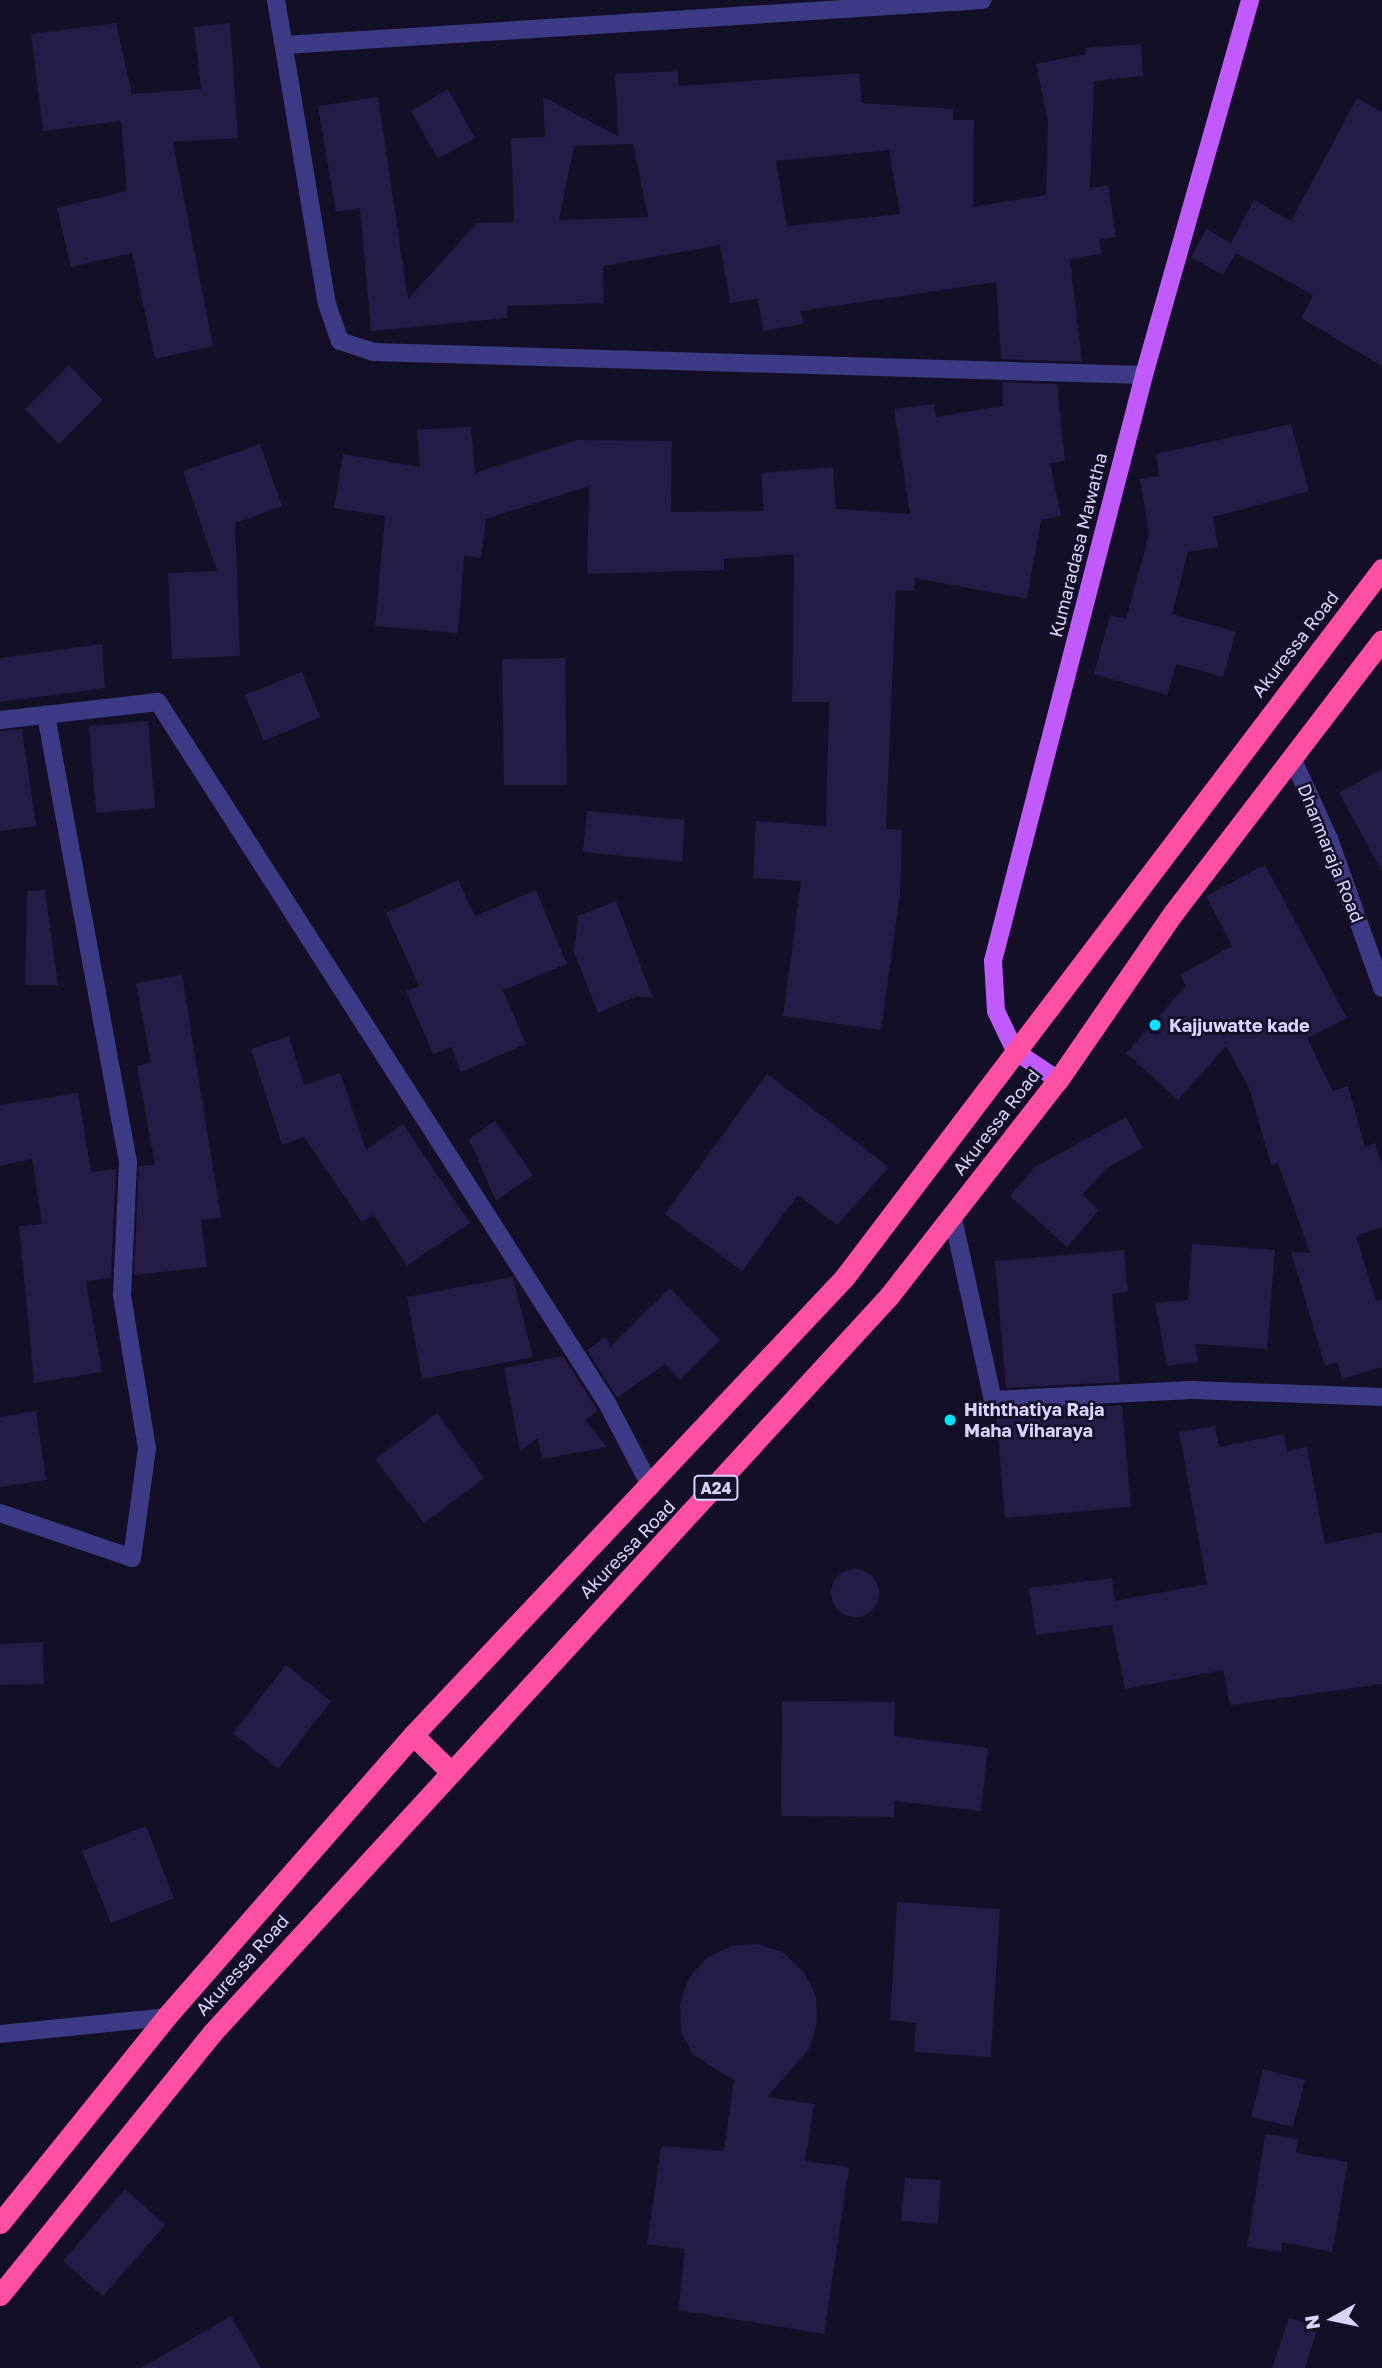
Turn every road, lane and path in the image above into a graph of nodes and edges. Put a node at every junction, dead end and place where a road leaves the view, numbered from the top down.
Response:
1 (276, 0) edge
2 (984, 0) edge
3 (1250, 0) edge
4 (285, 45) junction
5 (1144, 374) junction
6 (1382, 569) edge
7 (1382, 640) edge
8 (46, 714) junction
9 (0, 720) edge
10 (1292, 758) junction
11 (1382, 988) edge
12 (1014, 1051) junction
13 (1058, 1080) junction
14 (952, 1214) junction
15 (1382, 1397) edge
16 (651, 1487) junction
17 (0, 1513) edge
18 (413, 1735) junction
19 (448, 1769) junction
20 (166, 2017) junction
21 (0, 2034) edge
22 (0, 2223) edge
23 (0, 2295) edge

1 - 4 street
2 - 4 street
3 - 5 main road, Kumaradasa Mawatha
4 - 5 street
5 - 12 main road, Kumaradasa Mawatha
6 - 12 highway, Akuressa Road / A24
7 - 10 highway, Akuressa Road / A24
8 - 9 street
8 - 16 street
8 - 17 street
10 - 11 street, Dharmaraja Road
10 - 13 highway, Akuressa Road / A24
12 - 13 main road
12 - 16 highway, Akuressa Road / A24
13 - 14 highway, Akuressa Road / A24
14 - 15 street
14 - 19 highway, Akuressa Road / A24
16 - 18 highway, Akuressa Road / A24
18 - 19 highway
18 - 20 highway, Akuressa Road / A24
19 - 23 highway, Akuressa Road / A24
20 - 21 street
20 - 22 highway, Akuressa Road / A24

